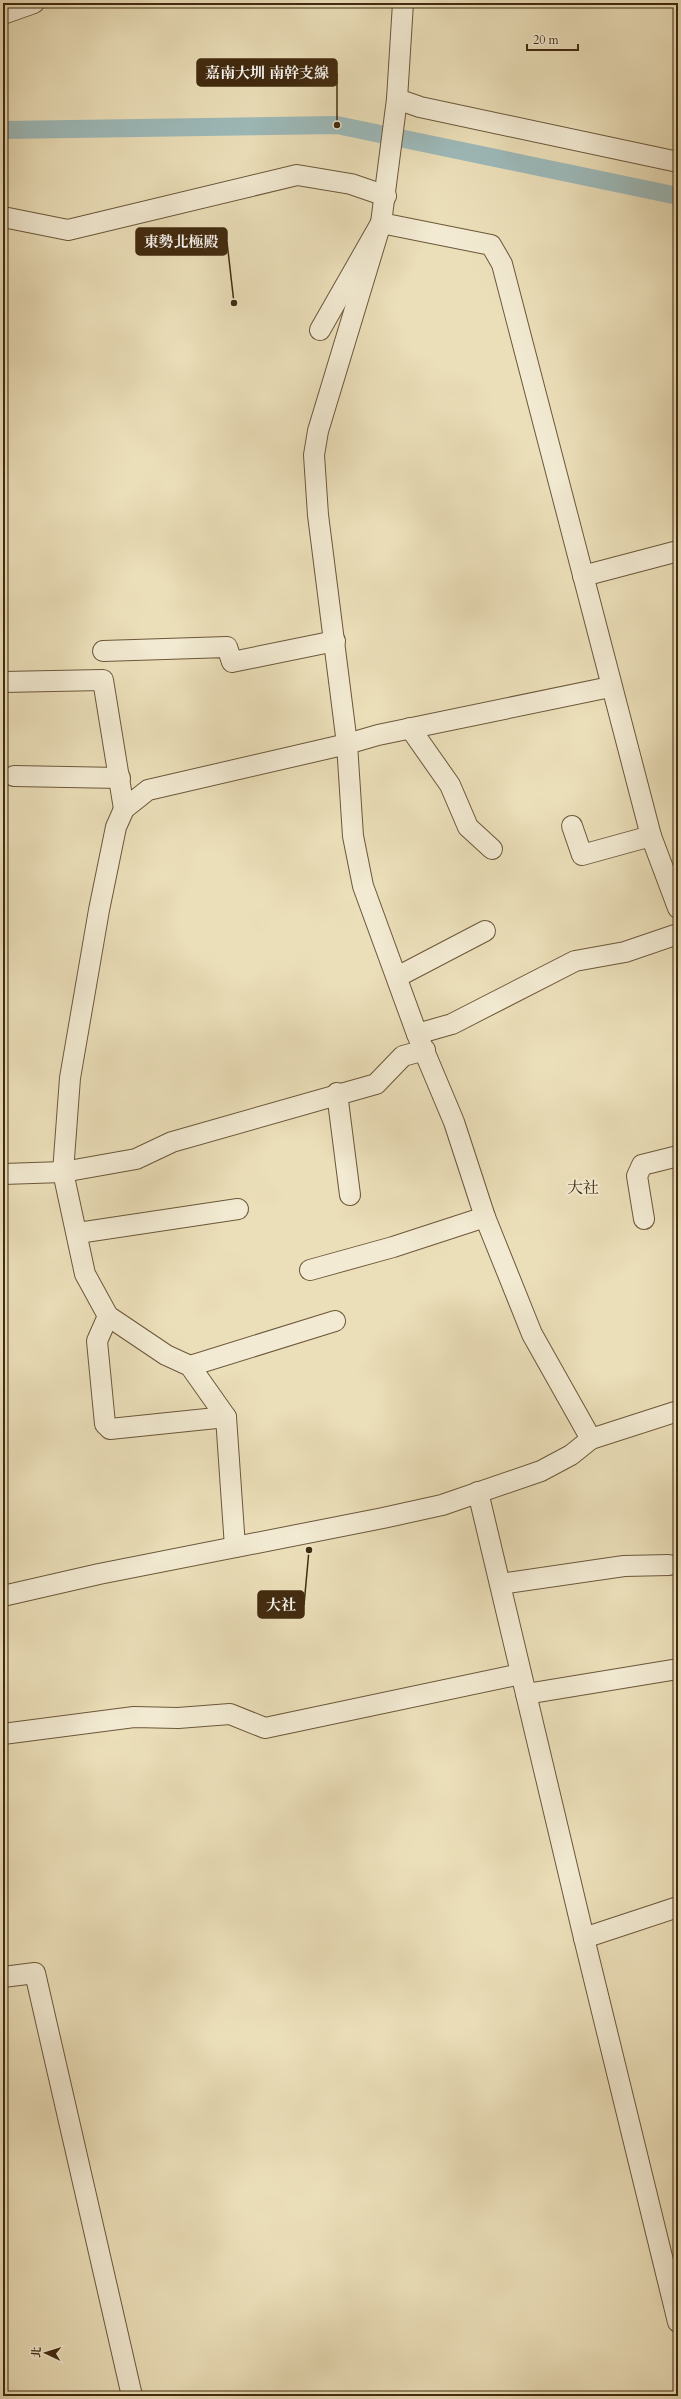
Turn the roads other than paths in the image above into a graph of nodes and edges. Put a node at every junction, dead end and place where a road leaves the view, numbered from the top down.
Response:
1 (34, 3) edge
2 (403, 3) edge
3 (3, 14) edge
4 (397, 99) junction
5 (678, 162) edge
6 (386, 196) junction
7 (3, 217) edge
8 (381, 223) junction
9 (320, 330) dead end
10 (678, 552) edge
11 (584, 576) junction
12 (335, 641) junction
13 (102, 651) dead end
14 (3, 682) edge
15 (610, 687) junction
16 (410, 728) junction
17 (347, 744) junction
18 (14, 776) dead end
19 (120, 778) junction
20 (124, 809) junction
21 (572, 826) dead end
22 (651, 836) junction
23 (492, 849) dead end
24 (678, 908) edge
25 (485, 931) dead end
26 (678, 934) edge
27 (397, 977) junction
28 (421, 1042) junction
29 (337, 1093) junction
30 (678, 1156) edge
31 (63, 1172) junction
32 (3, 1174) edge
33 (350, 1195) dead end
34 (238, 1209) dead end
35 (485, 1217) junction
36 (644, 1219) dead end
37 (78, 1233) junction
38 (310, 1270) dead end
39 (108, 1316) junction
40 (335, 1321) dead end
41 (190, 1366) junction
42 (678, 1411) edge
43 (226, 1416) junction
44 (591, 1439) junction
45 (478, 1492) junction
46 (235, 1547) junction
47 (669, 1565) dead end
48 (501, 1584) junction
49 (3, 1596) edge
50 (678, 1669) edge
51 (521, 1674) junction
52 (526, 1694) junction
53 (3, 1734) edge
54 (678, 1907) edge
55 (584, 1938) junction
56 (3, 1977) edge
57 (678, 2322) edge
58 (132, 2396) edge

1 - 3 street
2 - 4 street
4 - 5 street
4 - 6 street
6 - 7 street
6 - 8 street
8 - 9 street
8 - 11 street
8 - 12 street
10 - 11 street
11 - 15 street
12 - 13 street
12 - 17 street
14 - 19 street
15 - 16 street
15 - 22 street
16 - 17 street
16 - 23 street
17 - 20 street
17 - 27 street
18 - 19 street
19 - 20 street
20 - 31 street
21 - 22 street
22 - 24 street
25 - 27 street
26 - 28 street
27 - 28 street
28 - 29 street
28 - 35 street
29 - 31 street
29 - 33 street
30 - 36 street
31 - 32 street
31 - 37 street
34 - 37 street
35 - 38 street
35 - 44 street
37 - 39 street
39 - 41 street
39 - 43 street
40 - 41 street
41 - 43 street
42 - 44 street
43 - 46 street
44 - 45 street
45 - 46 street
45 - 48 street
46 - 49 street
47 - 48 street
48 - 51 street
50 - 52 street
51 - 52 street
51 - 53 street
52 - 55 street
54 - 55 street
55 - 57 street
56 - 58 street

